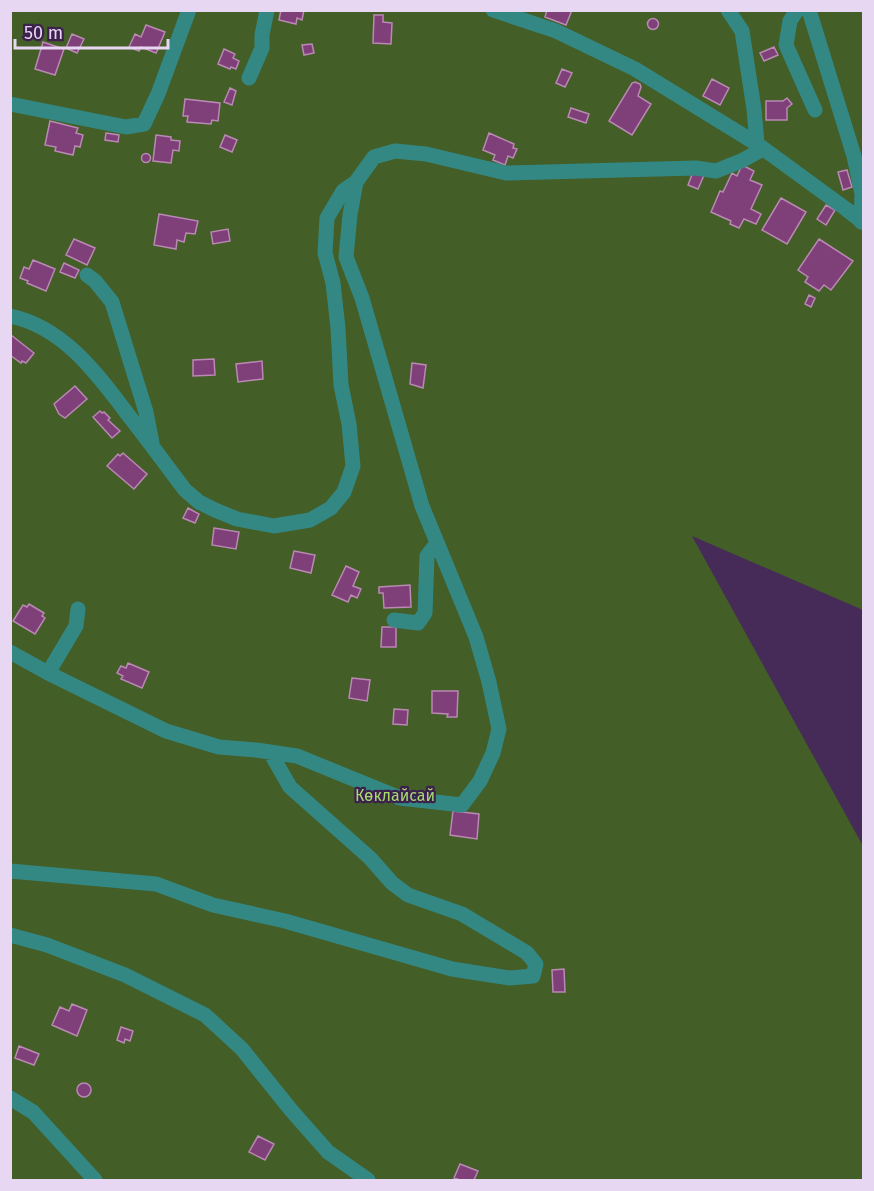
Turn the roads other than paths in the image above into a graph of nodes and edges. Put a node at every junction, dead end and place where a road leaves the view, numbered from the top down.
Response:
1 (189, 10) edge
2 (267, 10) edge
3 (493, 10) edge
4 (728, 10) edge
5 (797, 10) edge
6 (809, 10) edge
7 (249, 78) dead end
8 (10, 104) edge
9 (814, 110) dead end
10 (760, 146) junction
11 (356, 182) junction
12 (862, 223) edge
13 (87, 274) dead end
14 (10, 316) edge
15 (152, 446) junction
16 (437, 543) junction
17 (78, 609) dead end
18 (394, 620) dead end
19 (10, 652) edge
20 (48, 673) junction
21 (270, 752) junction
22 (10, 871) edge
23 (10, 935) edge
24 (10, 1098) edge
25 (95, 1180) edge
26 (368, 1180) edge

1 - 8 street
2 - 7 street
3 - 10 street
4 - 10 street
5 - 9 street
6 - 12 street
10 - 11 street
10 - 12 street
11 - 15 street
11 - 16 street
13 - 15 street
14 - 15 street
16 - 18 street
16 - 21 street
17 - 20 street
19 - 20 street
20 - 21 street
21 - 22 street
23 - 26 street
24 - 25 street

